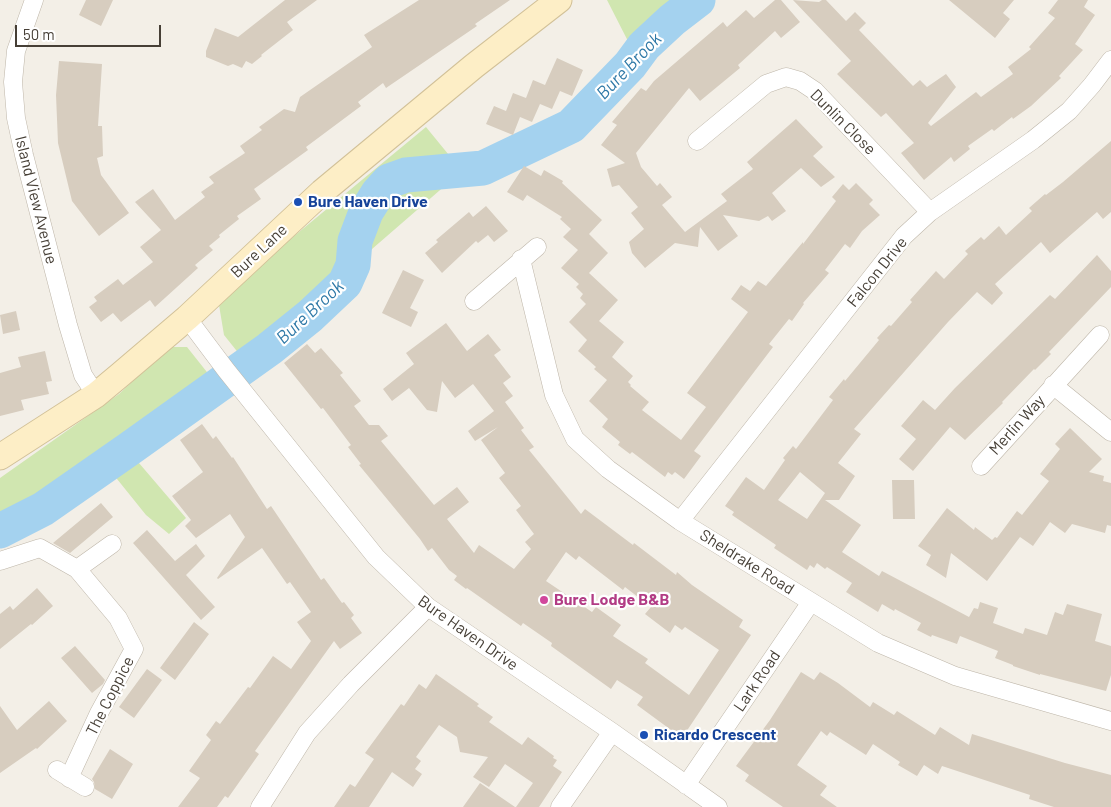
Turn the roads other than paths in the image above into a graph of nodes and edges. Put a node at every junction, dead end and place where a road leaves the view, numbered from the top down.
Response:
1 (34, 0) edge
2 (559, 0) edge
3 (1111, 60) edge
4 (697, 141) dead end
5 (930, 212) junction
6 (536, 247) dead end
7 (521, 259) junction
8 (474, 301) dead end
9 (187, 318) junction
10 (1100, 335) dead end
11 (1054, 385) junction
12 (96, 395) junction
13 (1111, 432) edge
14 (0, 457) edge
15 (981, 466) dead end
16 (680, 521) junction
17 (112, 544) dead end
18 (0, 560) edge
19 (77, 570) junction
20 (811, 602) junction
21 (428, 608) junction
22 (1111, 721) edge
23 (612, 732) junction
24 (686, 785) junction
25 (84, 787) dead end
26 (260, 807) edge
27 (560, 807) edge
28 (718, 807) edge

1 - 12 street, Island View Avenue
2 - 9 street, Bure Lane
3 - 5 street, Falcon Drive
4 - 5 street, Dunlin Close
5 - 16 street, Falcon Drive
6 - 7 street
7 - 8 street
7 - 16 street, Sheldrake Road
9 - 12 street, Bure Lane
9 - 21 street, Bure Haven Drive
10 - 11 street, Merlin Way
11 - 13 street, Merlin Way
11 - 15 street, Merlin Way
12 - 14 street, Bure Lane
16 - 20 street, Sheldrake Road
17 - 19 street
18 - 19 street, The Coppice
19 - 25 street, The Coppice
20 - 22 street, Sheldrake Road
20 - 24 street, Lark Road
21 - 23 street, Bure Haven Drive
21 - 26 street
23 - 24 street, Bure Haven Drive
23 - 27 street
24 - 28 street, Bure Haven Drive

